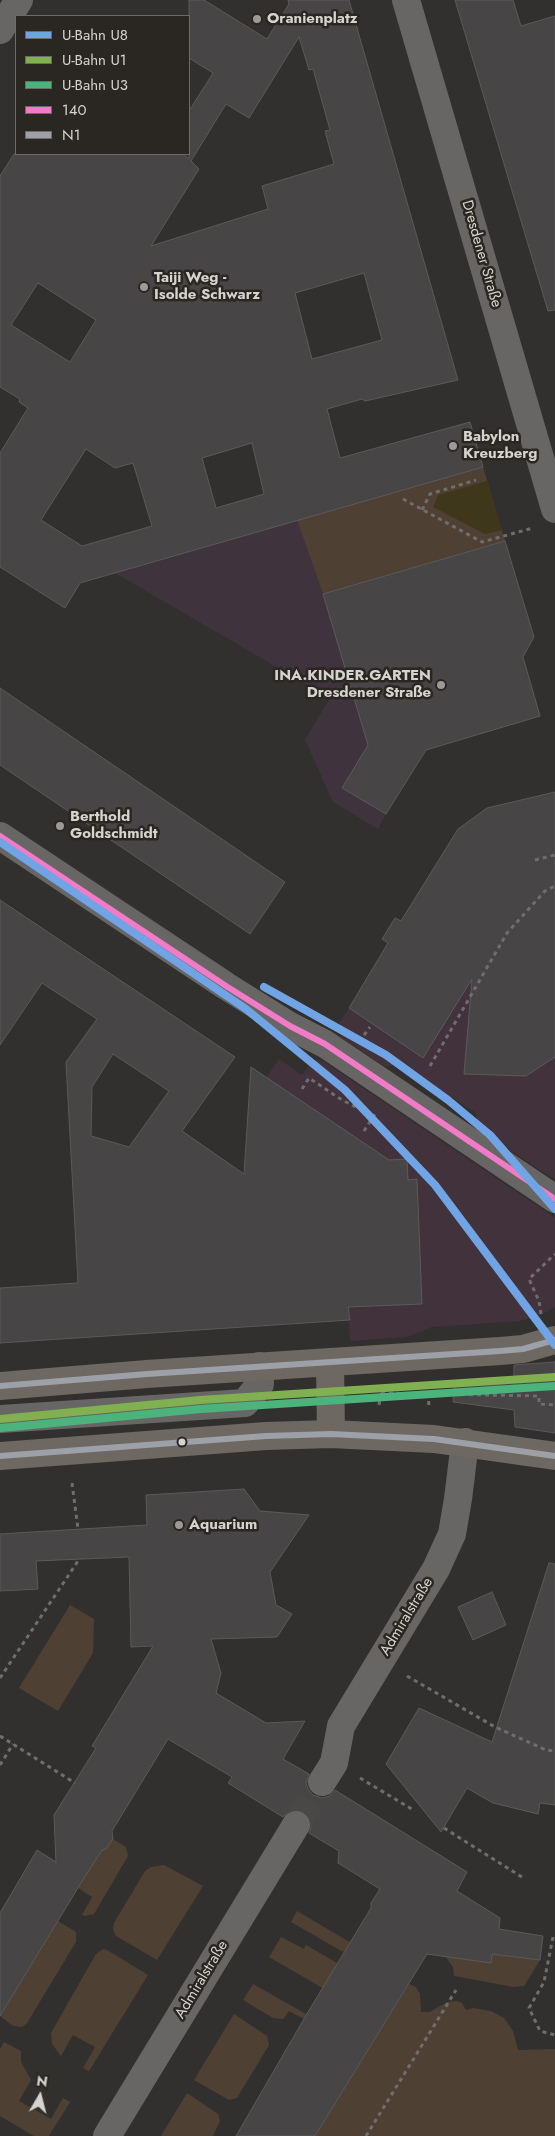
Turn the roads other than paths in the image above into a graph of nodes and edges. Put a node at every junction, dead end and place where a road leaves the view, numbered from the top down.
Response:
1 (19, 0) edge
2 (406, 0) edge
3 (0, 30) edge
4 (547, 517) edge
5 (0, 836) edge
6 (555, 1199) edge
7 (555, 1340) edge
8 (330, 1362) junction
9 (259, 1366) junction
10 (0, 1386) edge
11 (0, 1419) edge
12 (331, 1434) junction
13 (465, 1442) junction
14 (0, 1456) edge
15 (555, 1456) edge
16 (328, 1772) tunnel mouth
17 (296, 1825) tunnel mouth
18 (107, 2136) edge

1 - 3 street
2 - 4 street, Dresdener Straße
5 - 6 street
7 - 8 main road
8 - 9 main road
8 - 12 main road
9 - 10 main road
9 - 11 street
12 - 13 main road
12 - 14 main road
13 - 15 main road
13 - 16 street, Admiralstraße
17 - 18 street, Admiralstraße

